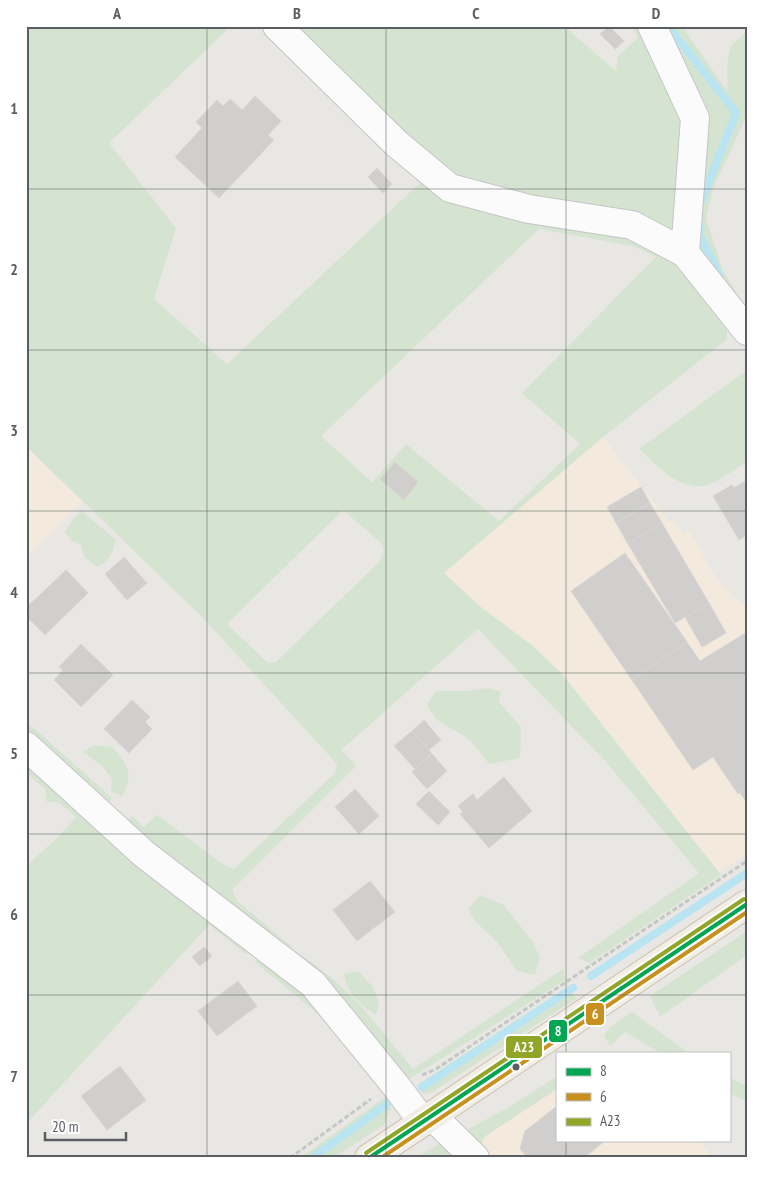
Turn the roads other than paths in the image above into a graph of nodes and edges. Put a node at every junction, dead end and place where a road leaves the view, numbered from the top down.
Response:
1 (277, 26) edge
2 (652, 26) edge
3 (685, 253) junction
4 (747, 331) edge
5 (26, 746) edge
6 (747, 904) edge
7 (428, 1119) junction
8 (369, 1158) edge
9 (475, 1158) edge

1 - 3 street
2 - 3 street
3 - 4 street
5 - 7 street
6 - 7 main road
7 - 8 main road
7 - 9 street

